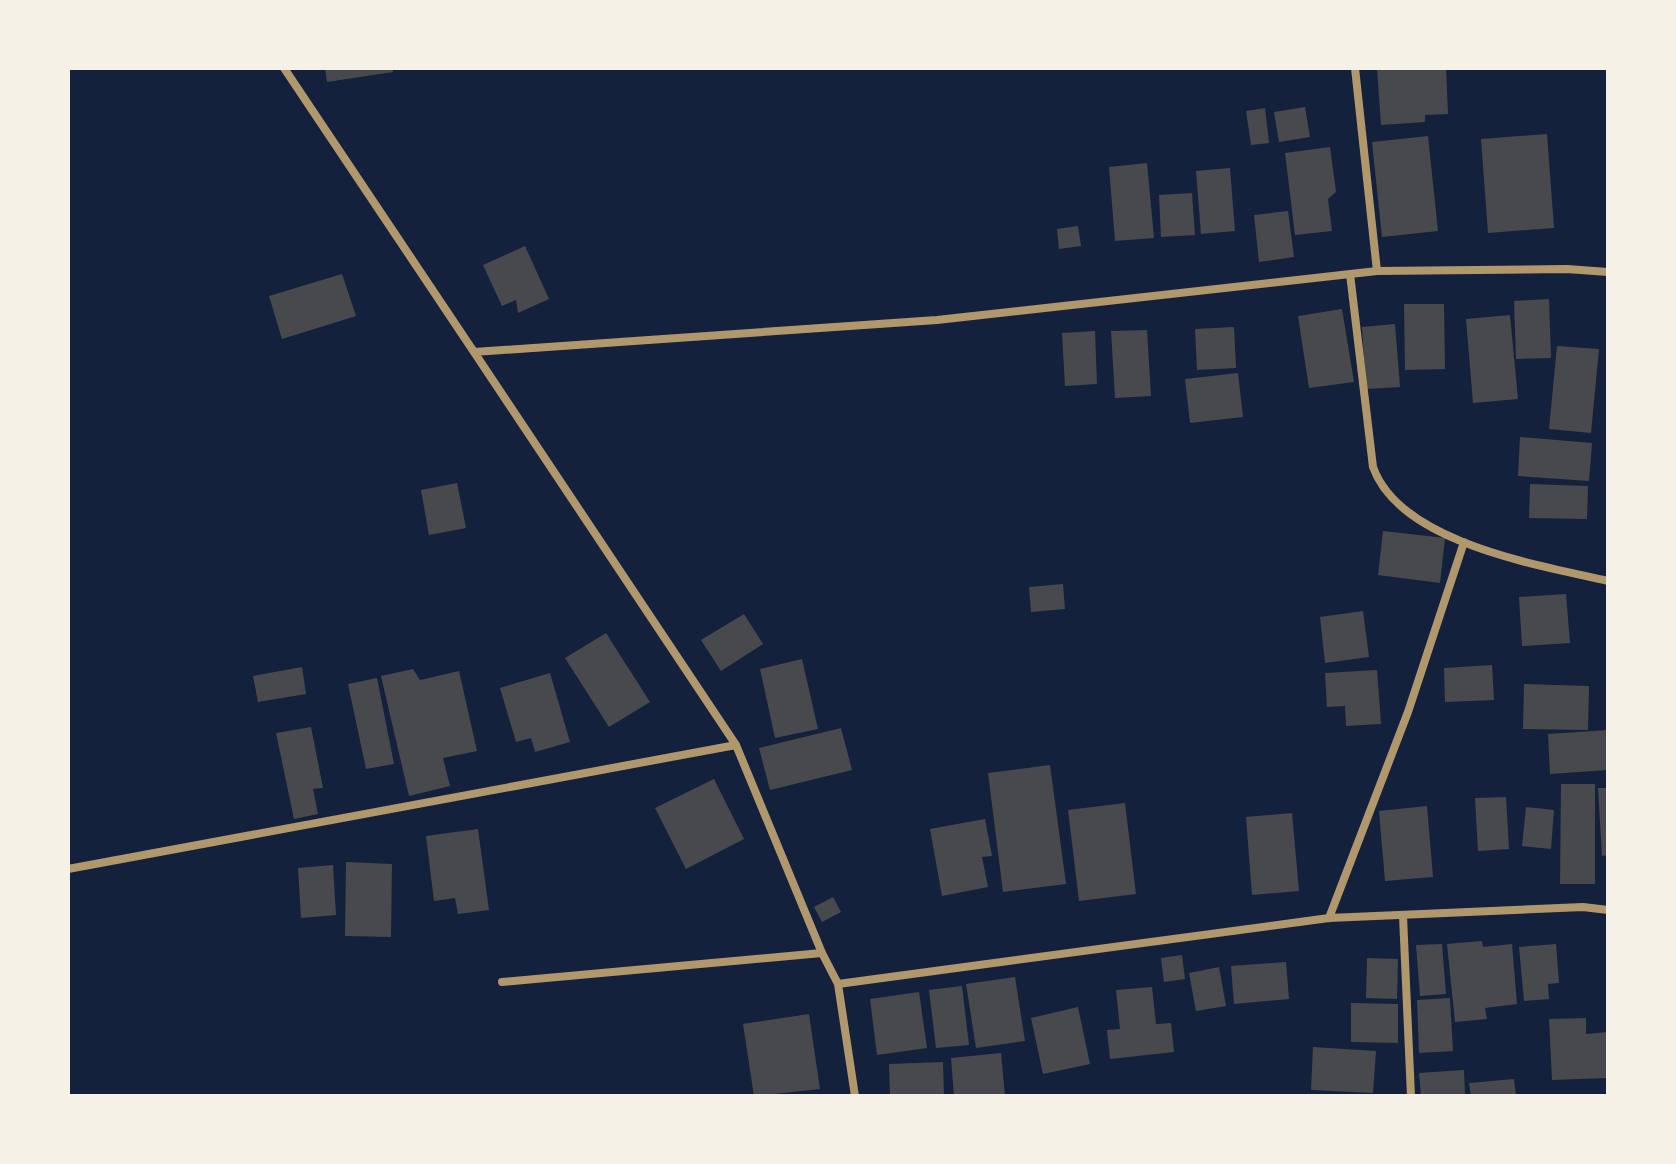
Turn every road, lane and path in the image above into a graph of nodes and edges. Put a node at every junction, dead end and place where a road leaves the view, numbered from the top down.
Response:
1 (284, 68) edge
2 (1355, 68) edge
3 (1377, 271) junction
4 (1605, 272) edge
5 (1350, 274) junction
6 (474, 352) junction
7 (1464, 542) junction
8 (1608, 581) edge
9 (736, 745) junction
10 (68, 869) edge
11 (1608, 910) edge
12 (1403, 916) junction
13 (1329, 918) junction
14 (822, 953) junction
15 (502, 982) dead end
16 (838, 984) junction
17 (855, 1096) edge
18 (1411, 1096) edge

1 - 6 street
2 - 3 street
3 - 4 street
3 - 5 street
5 - 6 street
5 - 7 street
6 - 9 street
7 - 8 street
7 - 13 street
9 - 10 street
9 - 14 street
11 - 12 street
12 - 13 street
12 - 18 street
13 - 16 street
14 - 15 street
14 - 16 street
16 - 17 street

